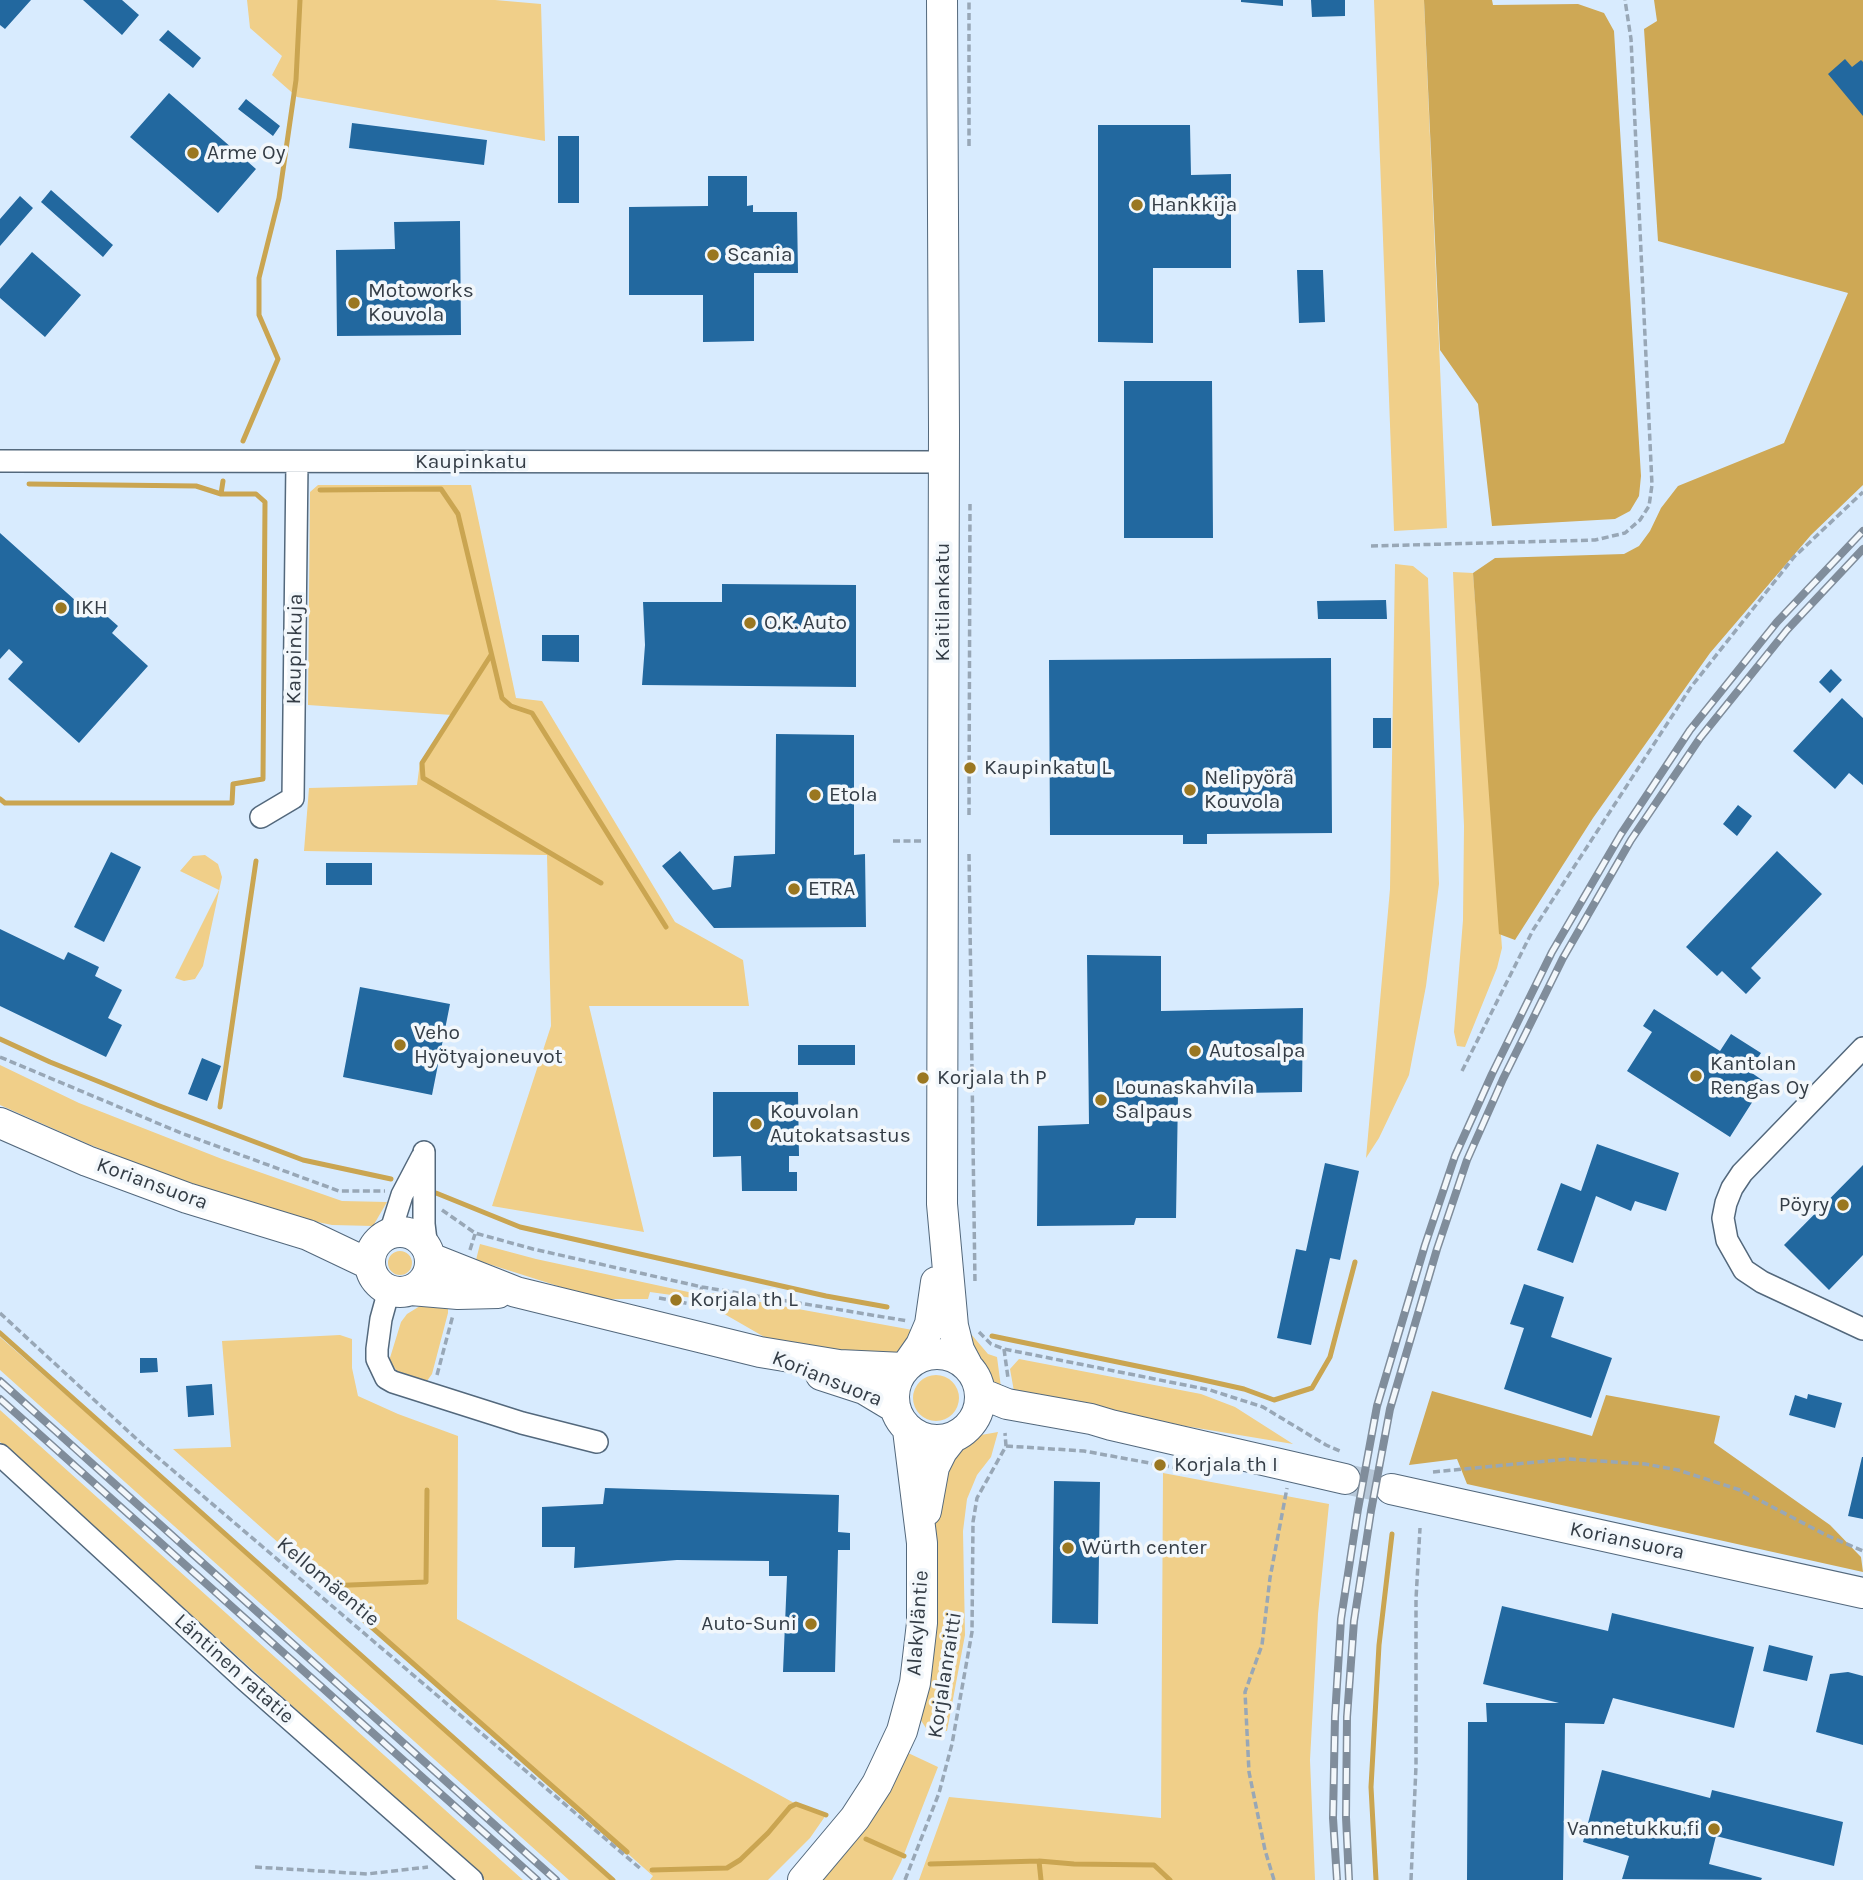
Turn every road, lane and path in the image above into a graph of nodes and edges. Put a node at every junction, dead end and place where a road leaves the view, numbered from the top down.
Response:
1 (942, 0) edge
2 (969, 0) edge
3 (1625, 0) edge
4 (969, 146) dead end
5 (0, 461) edge
6 (297, 462) junction
7 (943, 462) junction
8 (1863, 492) edge
9 (970, 494) dead end
10 (1371, 546) dead end
11 (261, 817) dead end
12 (969, 817) dead end
13 (927, 840) dead end
14 (893, 841) dead end
15 (969, 850) dead end
16 (1863, 1048) edge
17 (0, 1057) edge
18 (1462, 1071) dead end
19 (0, 1123) edge
20 (395, 1193) dead end
21 (942, 1205) junction
22 (440, 1209) dead end
23 (308, 1235) junction
24 (386, 1235) junction
25 (428, 1254) junction
26 (369, 1264) junction
27 (702, 1287) junction
28 (975, 1288) dead end
29 (400, 1290) junction
30 (516, 1292) junction
31 (659, 1298) dead end
32 (454, 1308) dead end
33 (0, 1313) edge
34 (909, 1321) dead end
35 (976, 1328) dead end
36 (1863, 1329) edge
37 (1004, 1349) junction
38 (760, 1352) junction
39 (967, 1365) junction
40 (905, 1367) junction
41 (994, 1390) junction
42 (434, 1395) junction
43 (901, 1418) junction
44 (1111, 1425) junction
45 (1005, 1433) dead end
46 (959, 1434) junction
47 (597, 1442) dead end
48 (1006, 1446) junction
49 (0, 1455) edge
50 (1292, 1466) junction
51 (1346, 1467) joint
52 (1193, 1471) dead end
53 (1425, 1471) dead end
54 (1391, 1489) tunnel mouth
55 (1420, 1528) dead end
56 (922, 1543) junction
57 (1863, 1551) edge
58 (1863, 1593) edge
59 (445, 1856) junction
60 (256, 1867) dead end
61 (642, 1870) dead end
62 (472, 1880) edge
63 (803, 1880) edge
64 (905, 1880) edge
65 (1274, 1880) edge
66 (1410, 1880) edge

1 - 7 main road, Kaitilankatu
2 - 4 path
3 - 10 path
5 - 6 street, Kaupinkatu
6 - 7 street, Kaupinkatu
6 - 11 street, Kaupinkuja
7 - 21 main road, Kaitilankatu
8 - 18 path
9 - 12 path
13 - 14 path
15 - 28 path
16 - 36 street
17 - 20 path
19 - 23 main road, Koriansuora
21 - 39 main road, Kaitilankatu
21 - 40 main road, Kaitilankatu
22 - 27 path
23 - 24 main road, Koriansuora
23 - 26 main road, Koriansuora
24 - 25 main road
24 - 25 street
24 - 26 main road
25 - 29 main road
25 - 30 main road, Koriansuora
26 - 29 main road
27 - 31 path
27 - 34 path
29 - 30 main road, Koriansuora
29 - 42 street
30 - 38 main road, Koriansuora
32 - 42 path
33 - 61 path, Kellomäentie
35 - 37 path
37 - 41 path
37 - 51 path
38 - 40 main road, Koriansuora
38 - 43 main road, Koriansuora
39 - 40 main road
39 - 41 main road
40 - 43 main road
41 - 44 main road
41 - 46 main road
42 - 47 street
43 - 46 main road
43 - 56 main road, Alakyläntie
44 - 46 main road
44 - 50 main road
45 - 48 path
46 - 56 main road, Alakyläntie
48 - 52 path
48 - 64 path, Korjalanraitti
49 - 59 street, Läntinen ratatie
50 - 51 main road
50 - 65 path
53 - 57 path
54 - 58 main road, Koriansuora
55 - 66 path
56 - 63 main road, Alakyläntie
59 - 60 path
59 - 62 street, Läntinen ratatie

